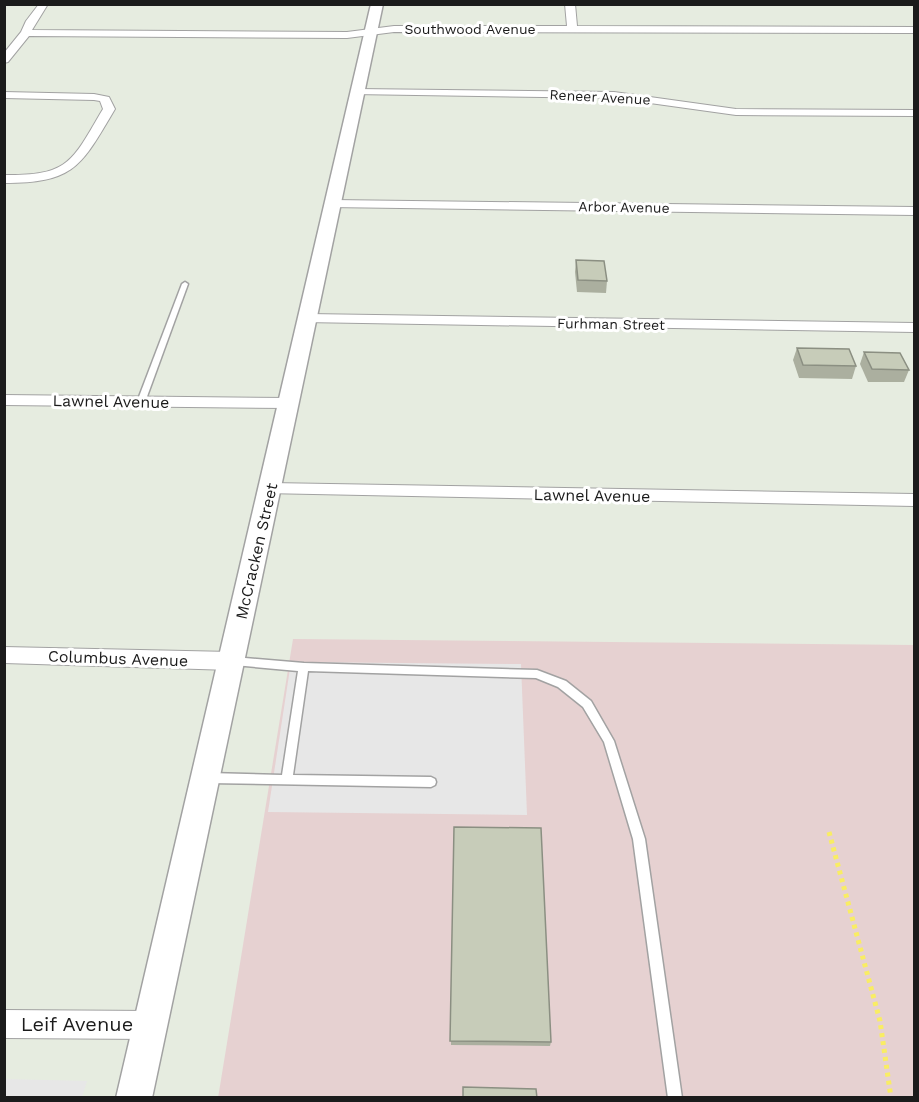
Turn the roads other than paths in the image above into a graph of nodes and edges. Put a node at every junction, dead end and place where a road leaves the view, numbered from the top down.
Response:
1 (44, 4) edge
2 (377, 4) edge
3 (570, 4) edge
4 (572, 29) junction
5 (915, 30) edge
6 (371, 32) junction
7 (26, 33) junction
8 (4, 60) edge
9 (357, 92) junction
10 (4, 95) edge
11 (915, 113) edge
12 (4, 179) edge
13 (333, 204) junction
14 (915, 211) edge
15 (185, 284) dead end
16 (308, 319) junction
17 (915, 328) edge
18 (4, 400) edge
19 (141, 402) junction
20 (289, 403) junction
21 (270, 489) junction
22 (915, 500) edge
23 (4, 655) edge
24 (231, 661) junction
25 (304, 667) junction
26 (204, 778) junction
27 (287, 779) junction
28 (431, 782) dead end
29 (4, 1024) edge
30 (150, 1025) junction
31 (134, 1098) edge
32 (675, 1098) edge

1 - 7 street
2 - 6 street, McCracken Street
3 - 4 street
4 - 5 street, Southwood Avenue
4 - 6 street, Southwood Avenue
6 - 7 street, Southwood Avenue
6 - 9 street, McCracken Street
7 - 8 street
9 - 11 street, Reneer Avenue
9 - 13 street, McCracken Street
10 - 12 street
13 - 14 street, Arbor Avenue
13 - 16 street, McCracken Street
15 - 19 lane
16 - 17 street, Furhman Street
16 - 20 street, McCracken Street
18 - 19 street, Lawnel Avenue
19 - 20 street, Lawnel Avenue
20 - 21 street, McCracken Street
21 - 22 street, Lawnel Avenue
21 - 24 street, McCracken Street
23 - 24 street, Columbus Avenue
24 - 25 lane
24 - 26 street, McCracken Street
25 - 27 lane
25 - 32 lane
26 - 27 lane
26 - 30 street, McCracken Street
27 - 28 lane
29 - 30 street, Leif Avenue
30 - 31 street, McCracken Street

